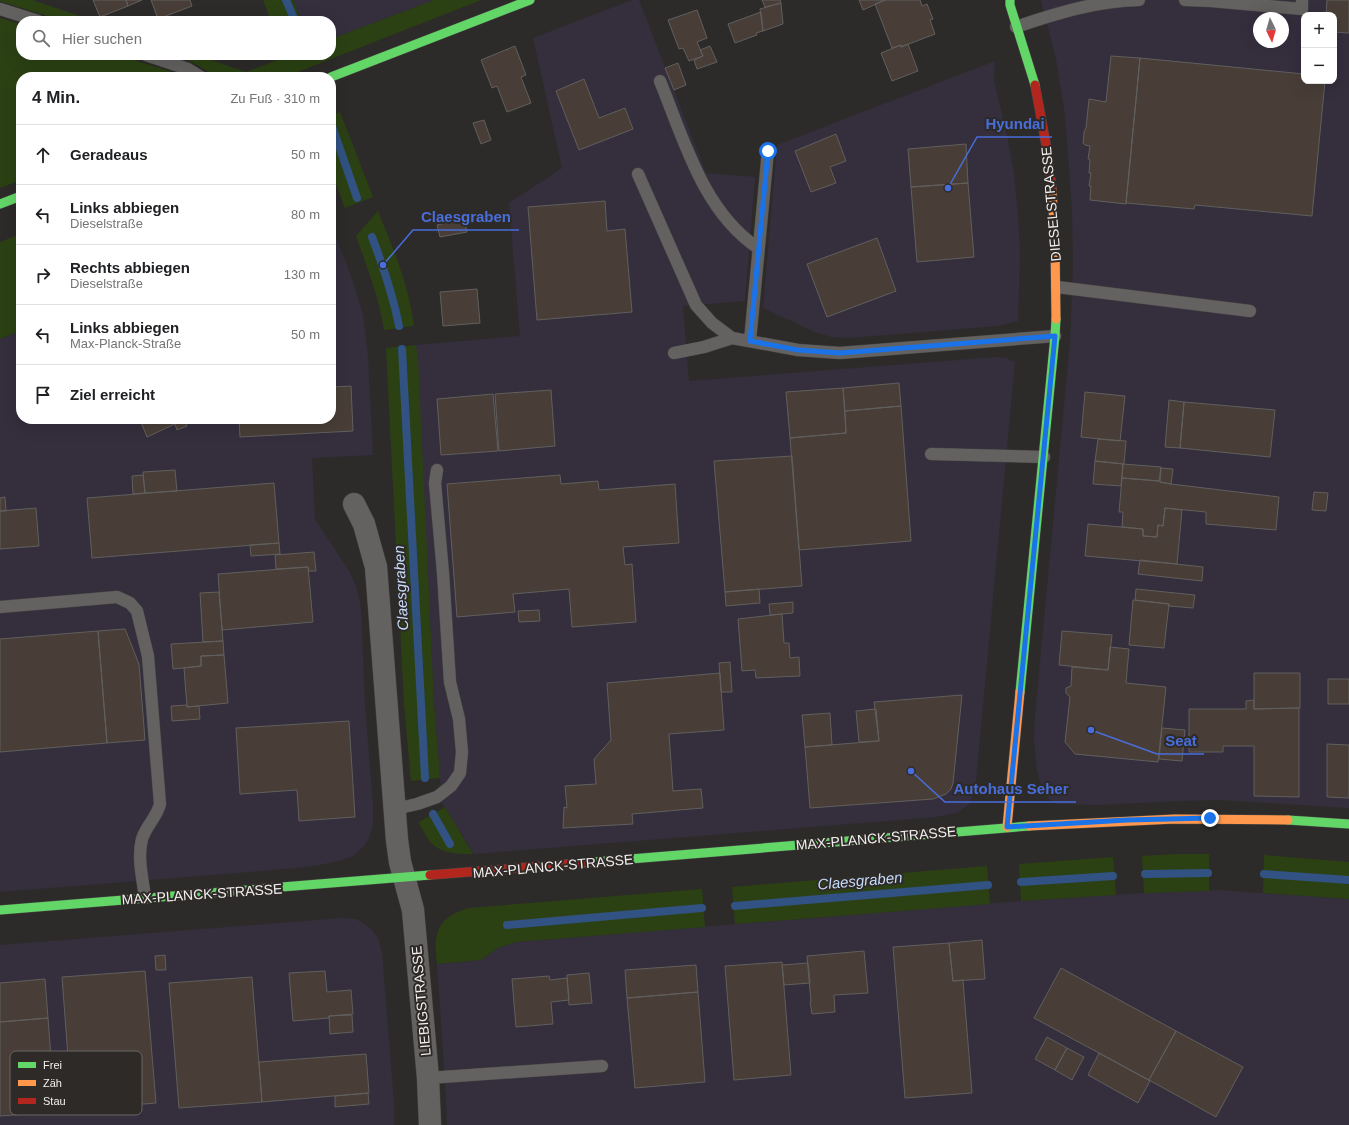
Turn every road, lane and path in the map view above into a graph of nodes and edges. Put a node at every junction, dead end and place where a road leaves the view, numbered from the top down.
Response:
1 (530, 0) edge
2 (1140, 0) edge
3 (1185, 0) edge
4 (1302, 0) edge
5 (1008, 2) edge
6 (0, 9) edge
7 (22, 16) edge
8 (1016, 26) junction
9 (161, 60) edge
10 (193, 72) edge
11 (336, 75) edge
12 (660, 81) dead end
13 (768, 151) dead end
14 (638, 174) dead end
15 (16, 198) edge
16 (0, 204) edge
17 (758, 248) junction
18 (1057, 287) junction
19 (1250, 311) dead end
20 (1055, 336) junction
21 (732, 338) junction
22 (750, 341) junction
23 (674, 353) dead end
24 (932, 454) dead end
25 (1044, 456) junction
26 (437, 470) dead end
27 (354, 504) dead end
28 (0, 607) edge
29 (395, 809) junction
30 (1349, 824) edge
31 (1007, 827) junction
32 (404, 878) junction
33 (145, 898) junction
34 (0, 910) edge
35 (602, 1066) dead end
36 (428, 1078) junction
37 (430, 1125) edge

1 - 11 street
2 - 8 lane
3 - 4 lane
5 - 8 street, DIESELSTRASSE
6 - 7 lane
8 - 18 street, DIESELSTRASSE
9 - 10 lane
12 - 17 lane
13 - 17 lane
14 - 21 lane
15 - 16 street
17 - 22 lane
18 - 19 lane
18 - 20 street, DIESELSTRASSE
20 - 22 lane
20 - 25 street, DIESELSTRASSE
21 - 22 lane
21 - 23 lane
24 - 25 lane
25 - 31 street, DIESELSTRASSE
26 - 29 lane
27 - 29 street
28 - 33 lane
29 - 32 street
30 - 31 street, MAX-PLANCK-STRASSE
31 - 32 street, MAX-PLANCK-STRASSE
32 - 33 street, MAX-PLANCK-STRASSE
32 - 36 street, LIEBIGSTRASSE
33 - 34 street, MAX-PLANCK-STRASSE
35 - 36 lane
36 - 37 street, LIEBIGSTRASSE

